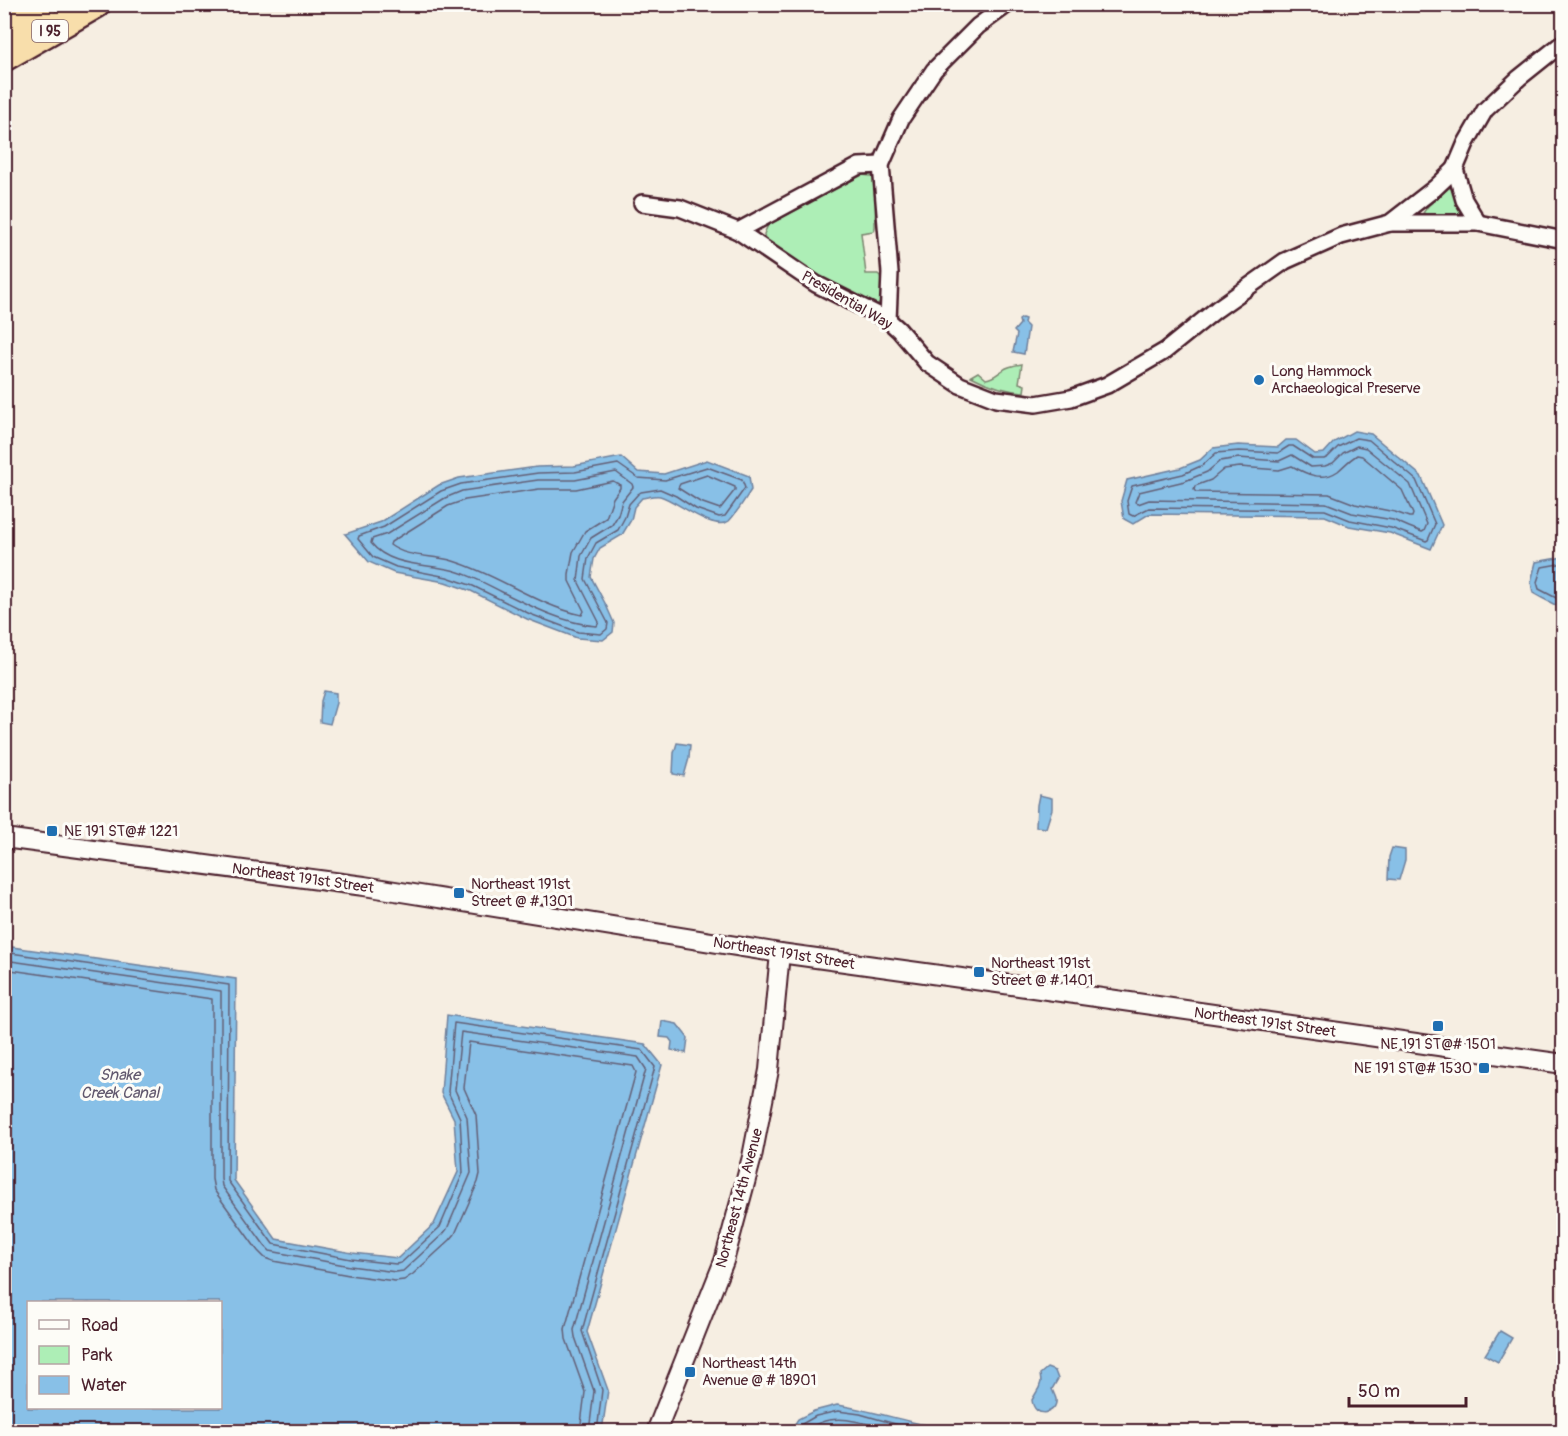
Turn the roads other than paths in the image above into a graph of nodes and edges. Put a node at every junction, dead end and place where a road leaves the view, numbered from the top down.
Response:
1 (44, 4) edge
2 (96, 4) edge
3 (1008, 4) edge
4 (4, 27) edge
5 (1563, 42) edge
6 (4, 57) edge
7 (881, 165) junction
8 (1455, 169) junction
9 (642, 203) dead end
10 (1390, 223) junction
11 (1478, 223) junction
12 (738, 231) junction
13 (1563, 240) edge
14 (888, 320) junction
15 (4, 838) edge
16 (780, 953) junction
17 (1563, 1064) edge
18 (656, 1431) edge

1 - 4 highway
2 - 6 highway, I 95
3 - 7 street
5 - 8 street
7 - 12 street
7 - 14 street
8 - 10 street, Presidential Way
8 - 11 street
9 - 12 street, Presidential Way
10 - 11 street, Presidential Way
10 - 14 street, Presidential Way
11 - 13 street, Presidential Way
12 - 14 street, Presidential Way
15 - 16 street, Northeast 191st Street
16 - 17 street, Northeast 191st Street
16 - 18 street, Northeast 14th Avenue

